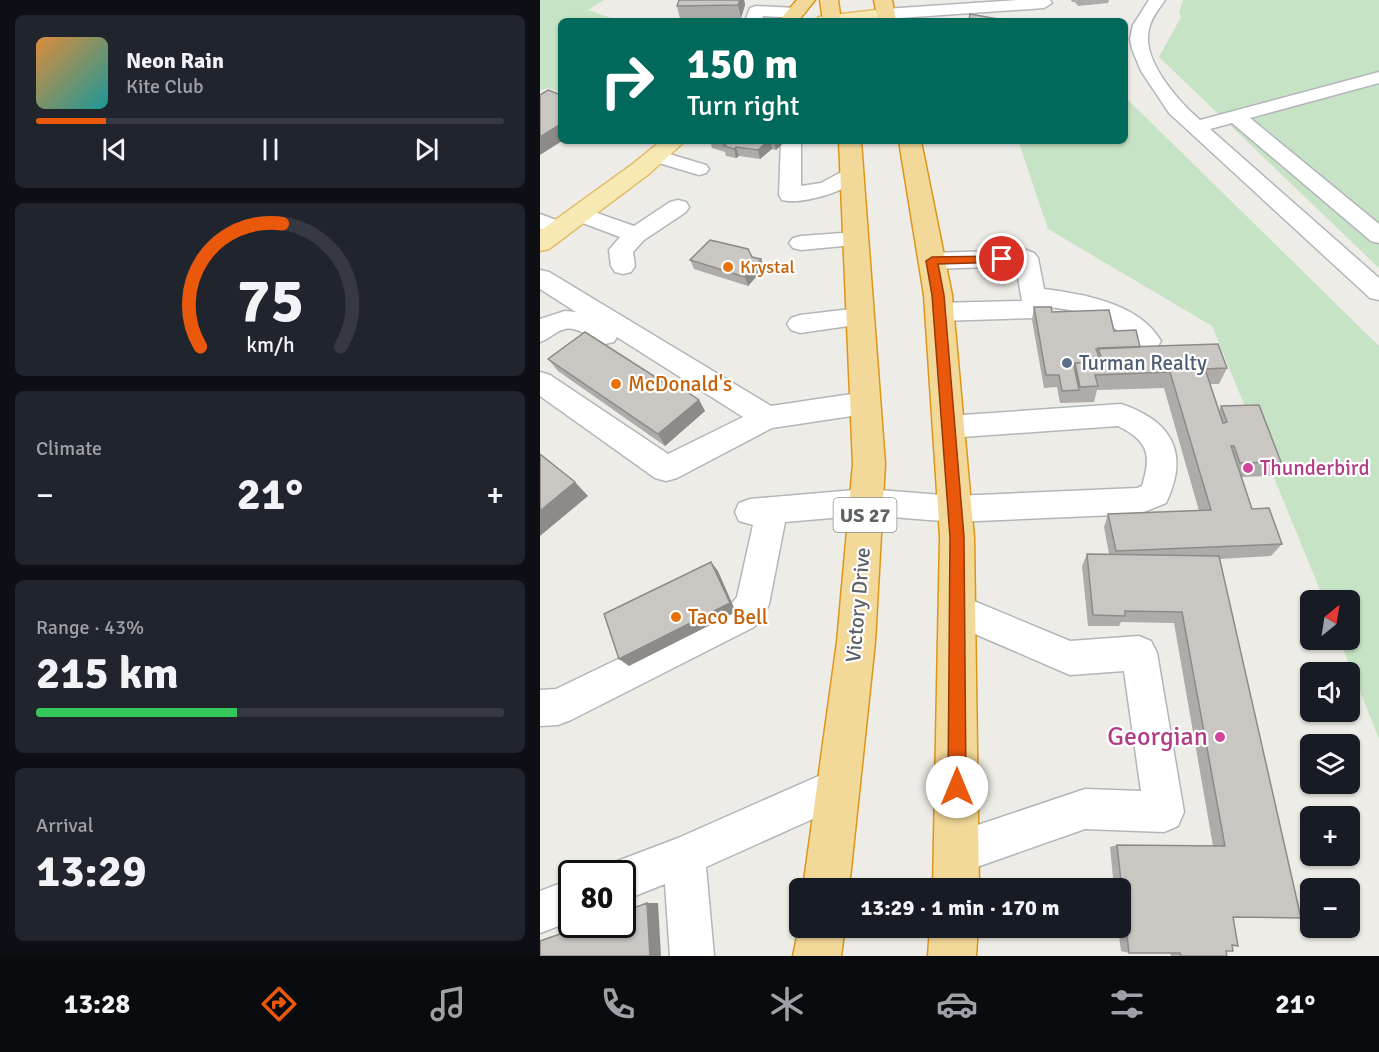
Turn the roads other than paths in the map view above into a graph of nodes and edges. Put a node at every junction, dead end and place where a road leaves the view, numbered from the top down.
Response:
1 (829, 0) edge
2 (1157, 0) edge
3 (1044, 3) dead end
4 (797, 11) edge
5 (885, 12) edge
6 (754, 18) edge
7 (830, 18) edge
8 (844, 18) edge
9 (1379, 77) edge
10 (1236, 117) junction
11 (1196, 127) junction
12 (788, 144) edge
13 (850, 144) edge
14 (911, 144) edge
15 (665, 148) edge
16 (699, 169) dead end
17 (789, 195) junction
18 (854, 206) junction
19 (678, 207) dead end
20 (580, 213) junction
21 (546, 231) edge
22 (636, 235) junction
23 (1379, 236) edge
24 (801, 243) dead end
25 (932, 261) junction
26 (623, 266) dead end
27 (540, 278) edge
28 (1379, 292) edge
29 (1034, 296) junction
30 (572, 298) junction
31 (939, 312) junction
32 (860, 317) junction
33 (540, 319) edge
34 (800, 324) dead end
35 (601, 332) junction
36 (540, 333) edge
37 (1148, 341) dead end
38 (540, 354) edge
39 (540, 369) edge
40 (705, 379) junction
41 (540, 382) edge
42 (865, 403) junction
43 (767, 418) junction
44 (948, 427) junction
45 (654, 462) junction
46 (866, 502) junction
47 (955, 509) junction
48 (957, 610) junction
49 (540, 708) edge
50 (839, 787) junction
51 (684, 856) junction
52 (957, 870) edge
53 (636, 875) edge
54 (827, 878) edge
55 (558, 905) edge
56 (540, 912) edge
57 (819, 938) edge
58 (953, 938) edge
59 (692, 956) edge
60 (817, 956) edge
61 (952, 956) edge

1 - 7 highway
2 - 11 lane
3 - 5 lane
4 - 6 lane
5 - 8 main road
9 - 10 lane
10 - 11 lane
10 - 23 lane
11 - 28 lane
12 - 17 lane
13 - 18 highway, Victory Drive / US 27
14 - 25 highway
15 - 16 lane
15 - 20 main road
17 - 18 lane
17 - 18 lane
18 - 24 lane
18 - 32 highway, Victory Drive / US 27
19 - 22 lane
20 - 21 main road
20 - 22 lane
22 - 26 lane
25 - 29 lane
25 - 31 highway
27 - 30 lane
29 - 31 lane
29 - 37 lane
30 - 33 lane
30 - 40 lane
31 - 44 highway
32 - 34 lane
32 - 42 highway, Victory Drive / US 27
35 - 36 lane
35 - 38 lane
35 - 40 lane
39 - 45 lane
40 - 43 lane
41 - 45 lane
42 - 43 lane
42 - 46 highway, Victory Drive / US 27
43 - 45 lane
44 - 47 highway
44 - 47 lane
46 - 47 lane
46 - 49 lane
46 - 50 highway, Victory Drive / US 27
47 - 48 highway
48 - 52 highway
48 - 52 lane
50 - 51 lane
50 - 54 highway, Victory Drive / US 27
51 - 53 lane
51 - 59 lane
55 - 56 lane
57 - 60 highway
58 - 61 highway

